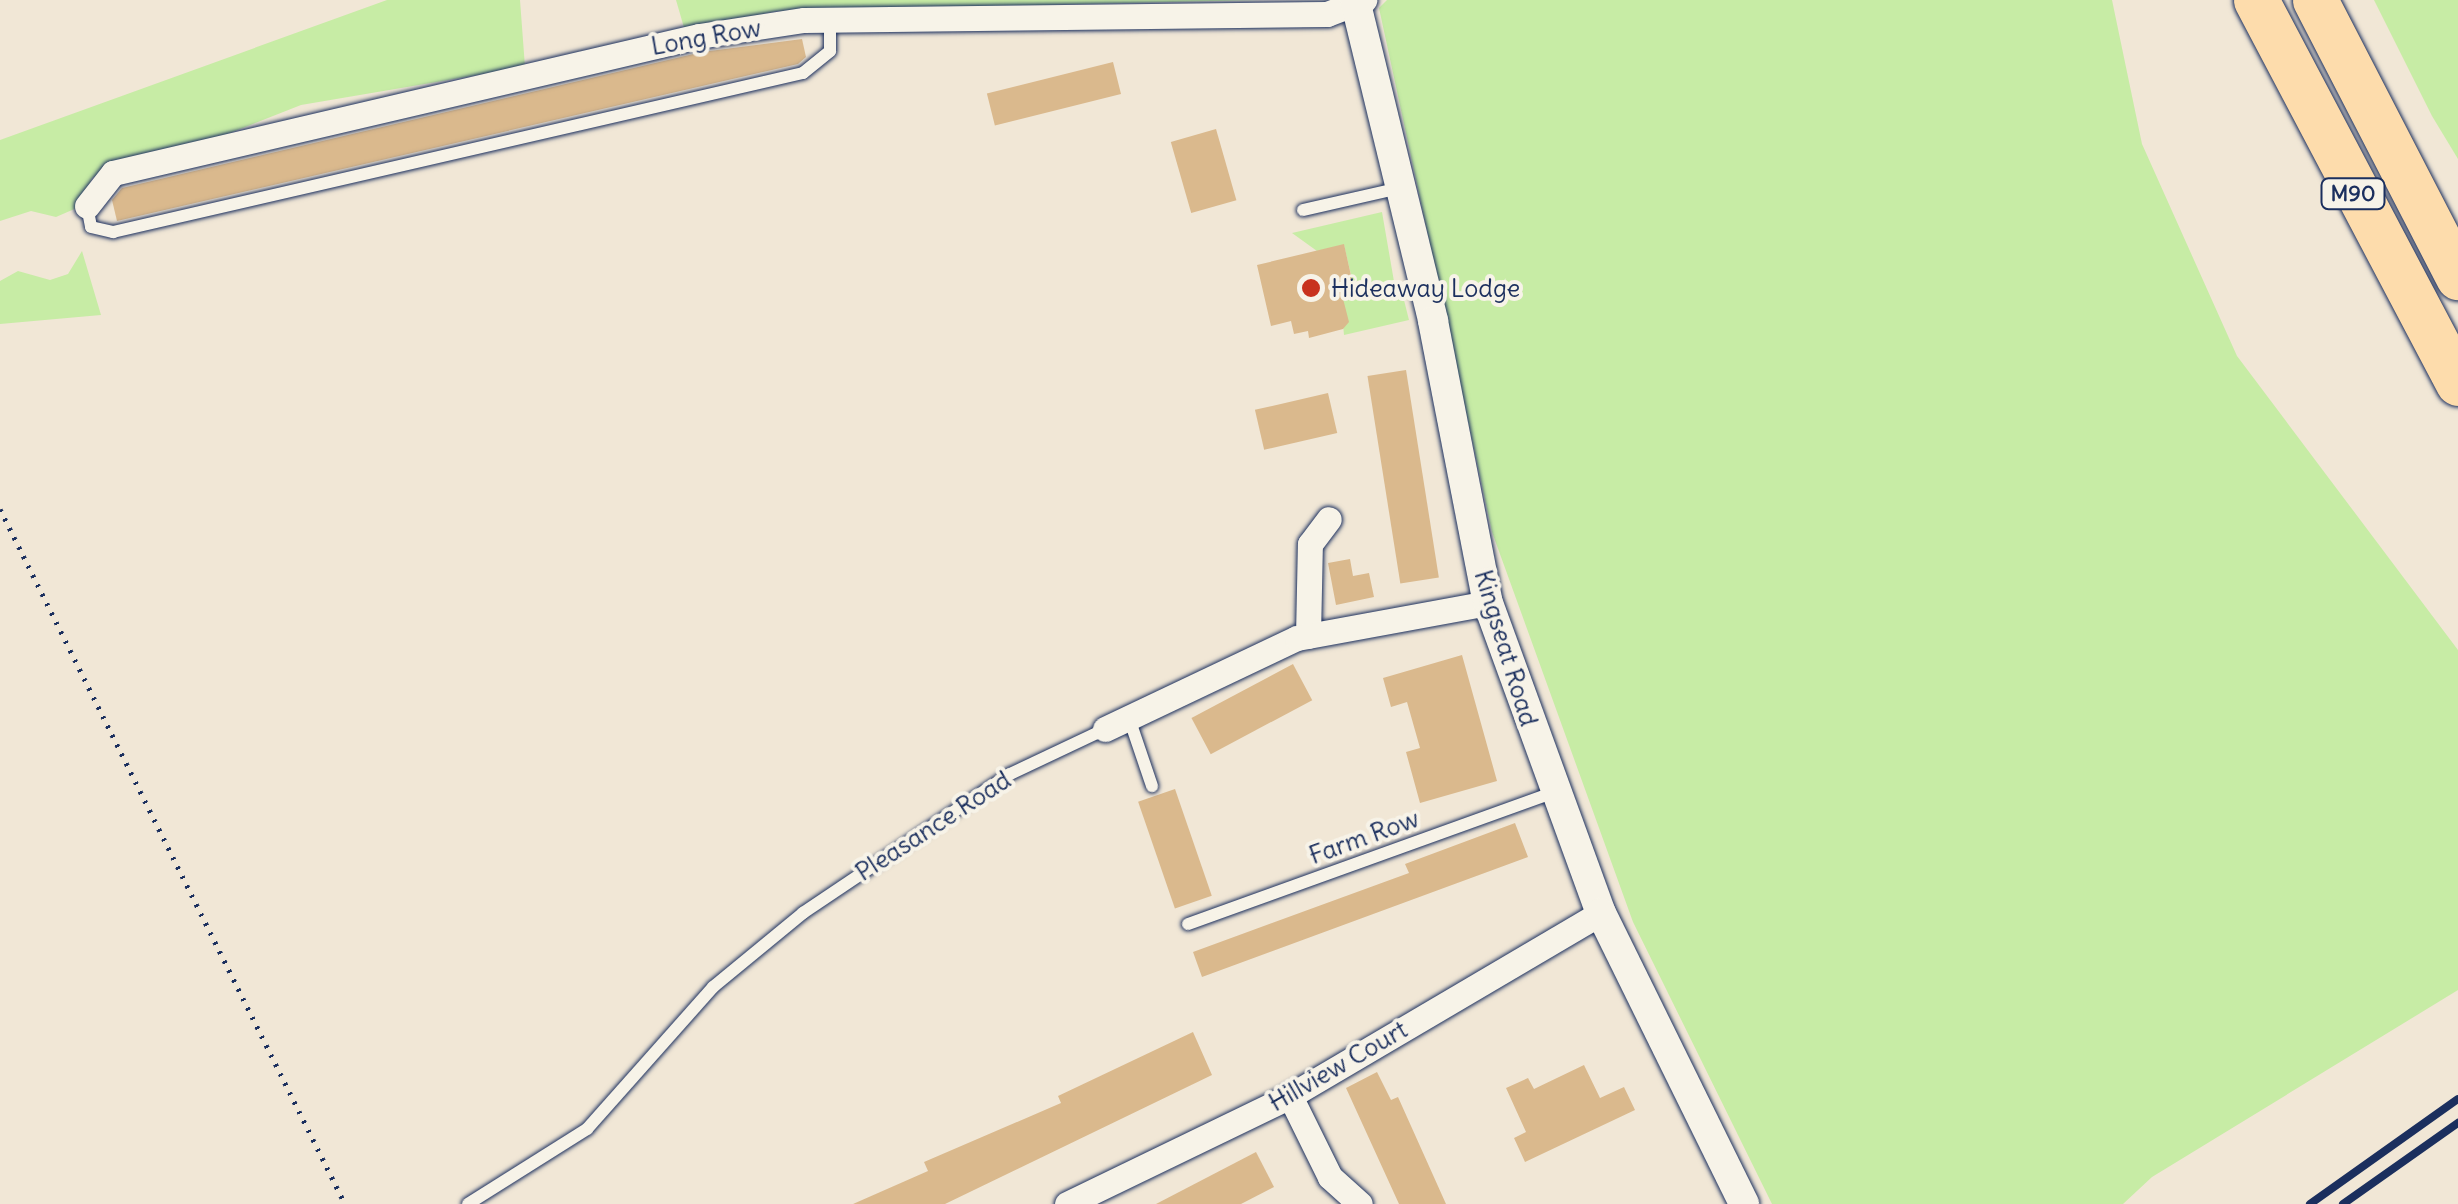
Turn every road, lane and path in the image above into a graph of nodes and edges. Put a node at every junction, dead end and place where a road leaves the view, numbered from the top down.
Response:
1 (2256, 0) edge
2 (2315, 0) edge
3 (1358, 2) edge
4 (830, 20) junction
5 (1403, 187) junction
6 (87, 206) joint
7 (1304, 210) dead end
8 (2458, 278) edge
9 (2458, 383) edge
10 (0, 509) edge
11 (1329, 520) dead end
12 (1488, 604) junction
13 (1308, 636) junction
14 (1130, 718) junction
15 (1106, 729) joint
16 (1152, 786) dead end
17 (1555, 792) junction
18 (1600, 913) junction
19 (1188, 924) dead end
20 (1290, 1096) junction
21 (1349, 1200) edge
22 (345, 1204) edge
23 (468, 1204) edge
24 (1067, 1204) edge
25 (1744, 1204) edge

1 - 9 highway, M90
2 - 8 highway, M90
3 - 4 street, Long Row
3 - 5 street, Kingseat Road
4 - 6 street, Long Row
4 - 6 lane
5 - 7 lane
5 - 12 street, Kingseat Road
10 - 22 path
11 - 13 street
12 - 13 street, Pleasance Road
12 - 17 street, Kingseat Road
13 - 14 street, Pleasance Road
14 - 15 street, Pleasance Road
14 - 16 lane
15 - 23 lane, Pleasance Road
17 - 18 street, Kingseat Road
17 - 19 lane, Farm Row
18 - 20 street, Hillview Court
18 - 25 street, Kingseat Road
20 - 21 street
20 - 24 street, Hillview Court

